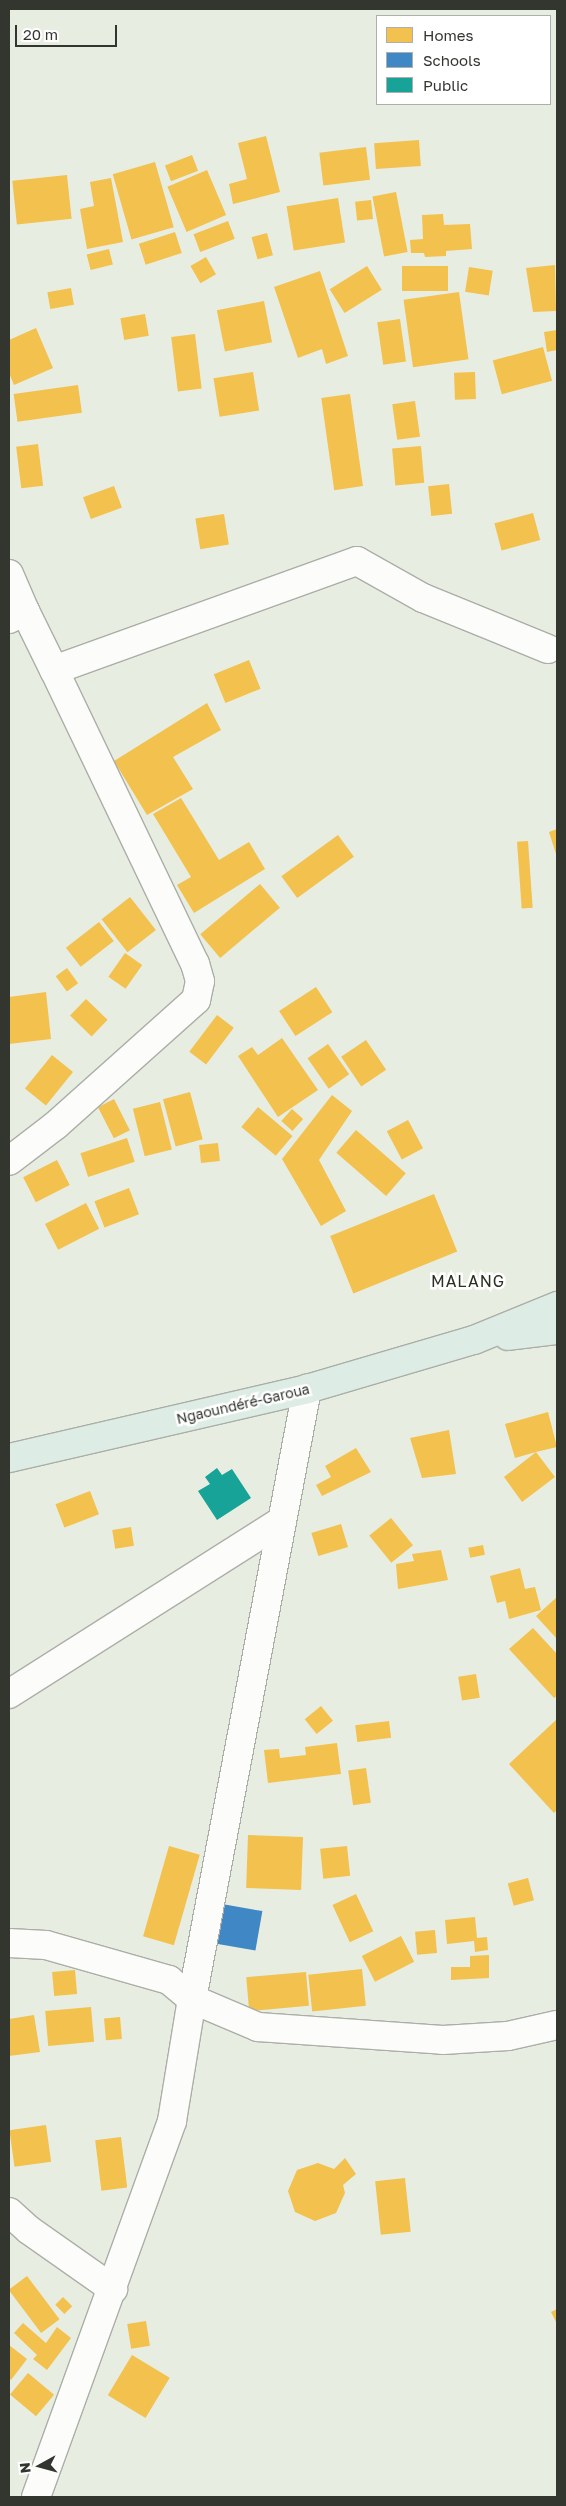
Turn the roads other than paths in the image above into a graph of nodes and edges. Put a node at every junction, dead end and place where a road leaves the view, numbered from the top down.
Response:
1 (9, 574) edge
2 (17, 615) edge
3 (548, 649) dead end
4 (54, 670) junction
5 (9, 1161) edge
6 (557, 1306) edge
7 (557, 1330) edge
8 (474, 1340) junction
9 (307, 1389) junction
10 (9, 1457) edge
11 (282, 1521) junction
12 (9, 1694) edge
13 (9, 1943) edge
14 (192, 1999) junction
15 (557, 2025) edge
16 (9, 2212) edge
17 (113, 2289) junction
18 (36, 2497) edge

1 - 2 street
2 - 4 street
3 - 4 street
4 - 5 street
6 - 8 highway, Ngaoundéré-Garoua
7 - 8 highway, Ngaoundéré-Garoua
8 - 9 highway, Ngaoundéré-Garoua
9 - 10 highway, Ngaoundéré-Garoua
9 - 11 street
11 - 12 street
11 - 14 street
13 - 14 street
14 - 15 street
14 - 17 street
16 - 17 street
17 - 18 street

